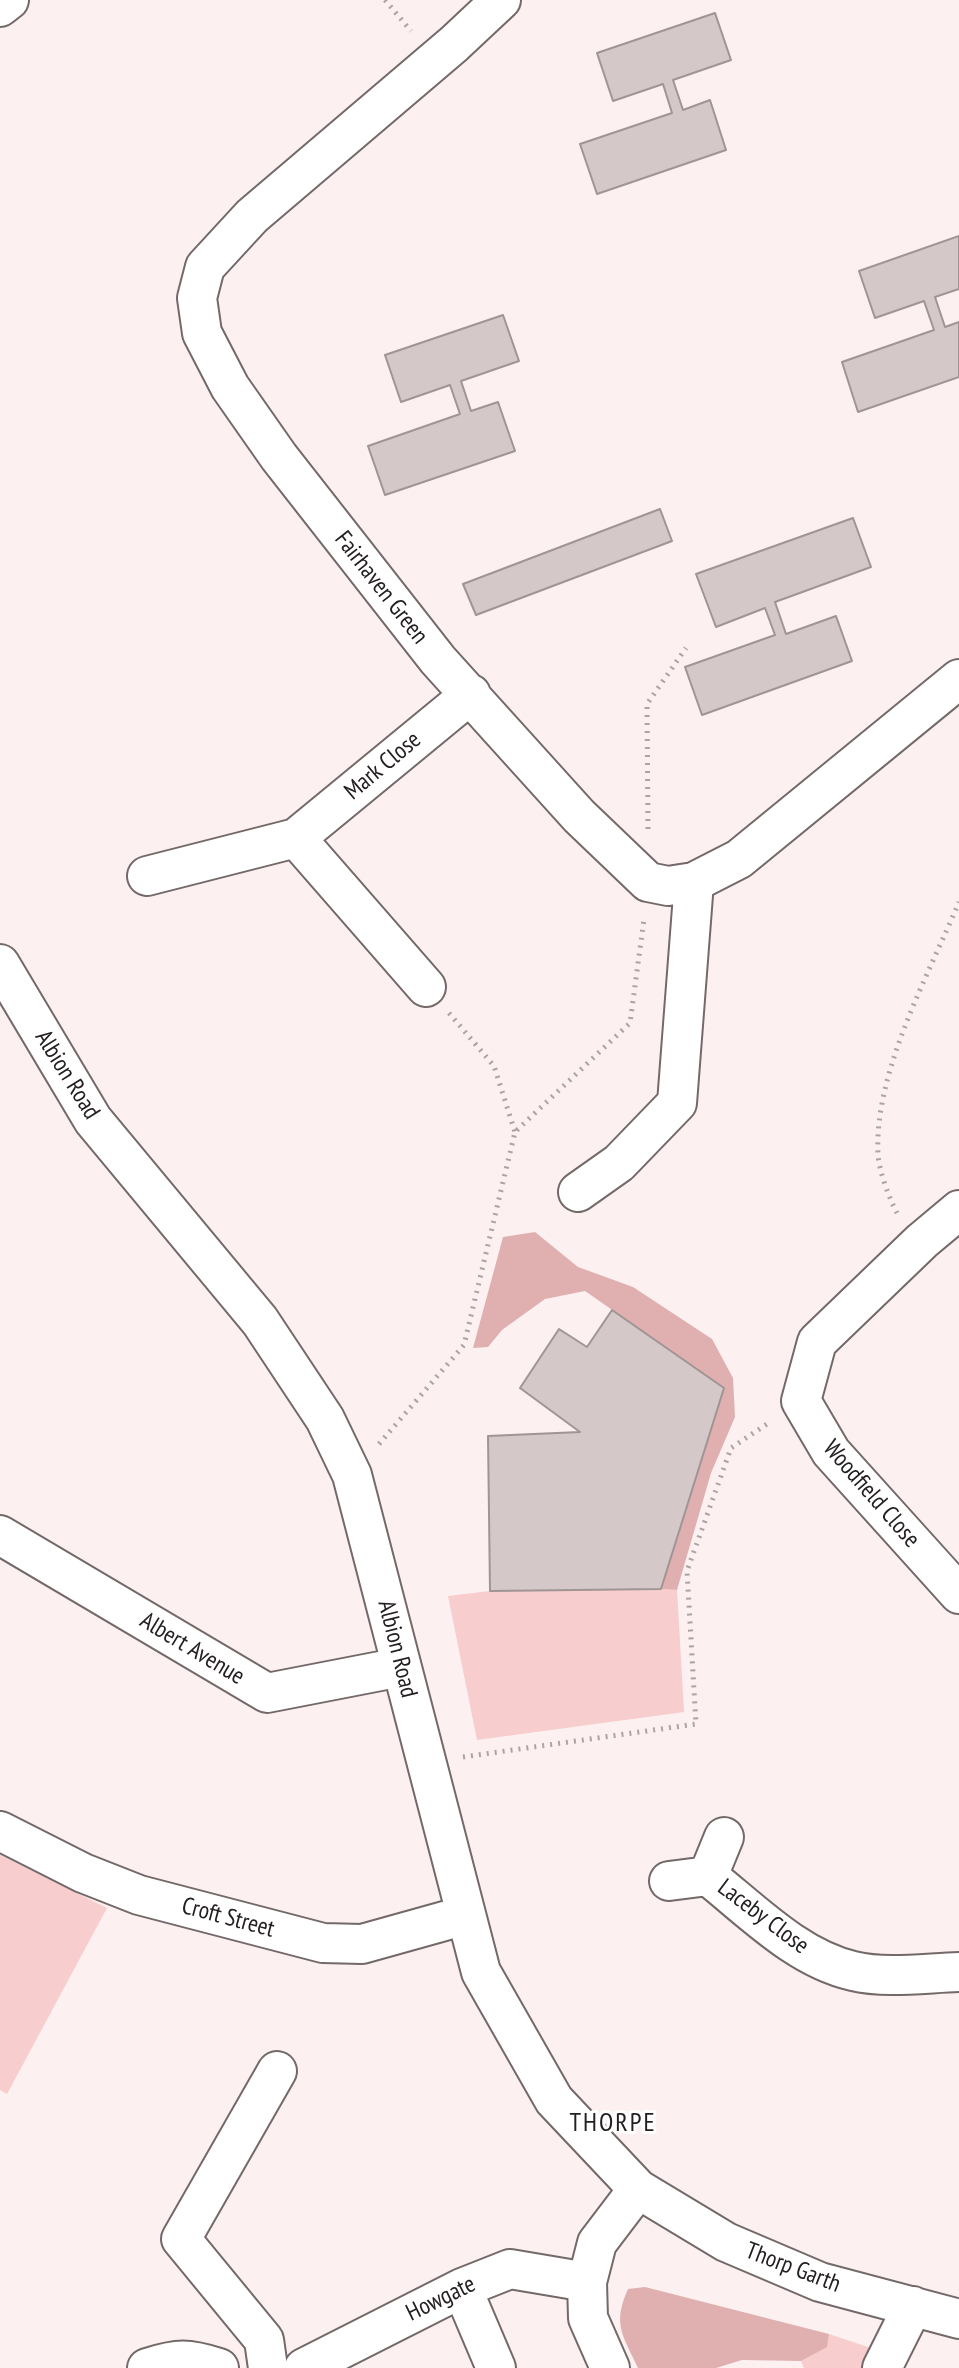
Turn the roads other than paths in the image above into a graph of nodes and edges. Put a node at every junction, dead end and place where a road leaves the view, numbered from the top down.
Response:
1 (9, 0) edge
2 (501, 0) edge
3 (0, 7) edge
4 (959, 679) edge
5 (471, 694) junction
6 (296, 838) junction
7 (147, 876) dead end
8 (694, 882) junction
9 (0, 964) edge
10 (426, 987) road end
11 (578, 1192) dead end
12 (959, 1210) edge
13 (0, 1535) edge
14 (959, 1594) edge
15 (401, 1667) junction
16 (0, 1831) edge
17 (724, 1837) dead end
18 (708, 1876) junction
19 (669, 1881) dead end
20 (466, 1915) junction
21 (959, 1972) edge
22 (277, 2071) dead end
23 (638, 2189) junction
24 (587, 2282) junction
25 (462, 2288) junction
26 (913, 2306) junction
27 (959, 2319) edge
28 (147, 2368) edge
29 (219, 2368) edge
30 (268, 2368) edge
31 (304, 2368) edge
32 (496, 2368) edge
33 (610, 2368) edge
34 (882, 2368) edge

1 - 3 street
2 - 5 street, Fairhaven Green
4 - 8 street
5 - 6 street, Mark Close
5 - 8 street, Fairhaven Green
6 - 7 street, Mark Close
6 - 10 street
8 - 11 street
9 - 15 street, Albion Road
12 - 14 street, Woodfield Close
13 - 15 street, Albert Avenue
15 - 20 street, Albion Road
16 - 20 street, Croft Street
17 - 18 street, Laceby Close
18 - 19 street, Laceby Close
18 - 21 street, Laceby Close
20 - 23 street, Albion Road
22 - 30 street
23 - 24 street
23 - 26 street, Thorp Garth
24 - 25 street, Howgate
24 - 33 street
25 - 31 street, Howgate
25 - 32 street
26 - 27 street, Thorp Garth
26 - 34 street
28 - 29 street

